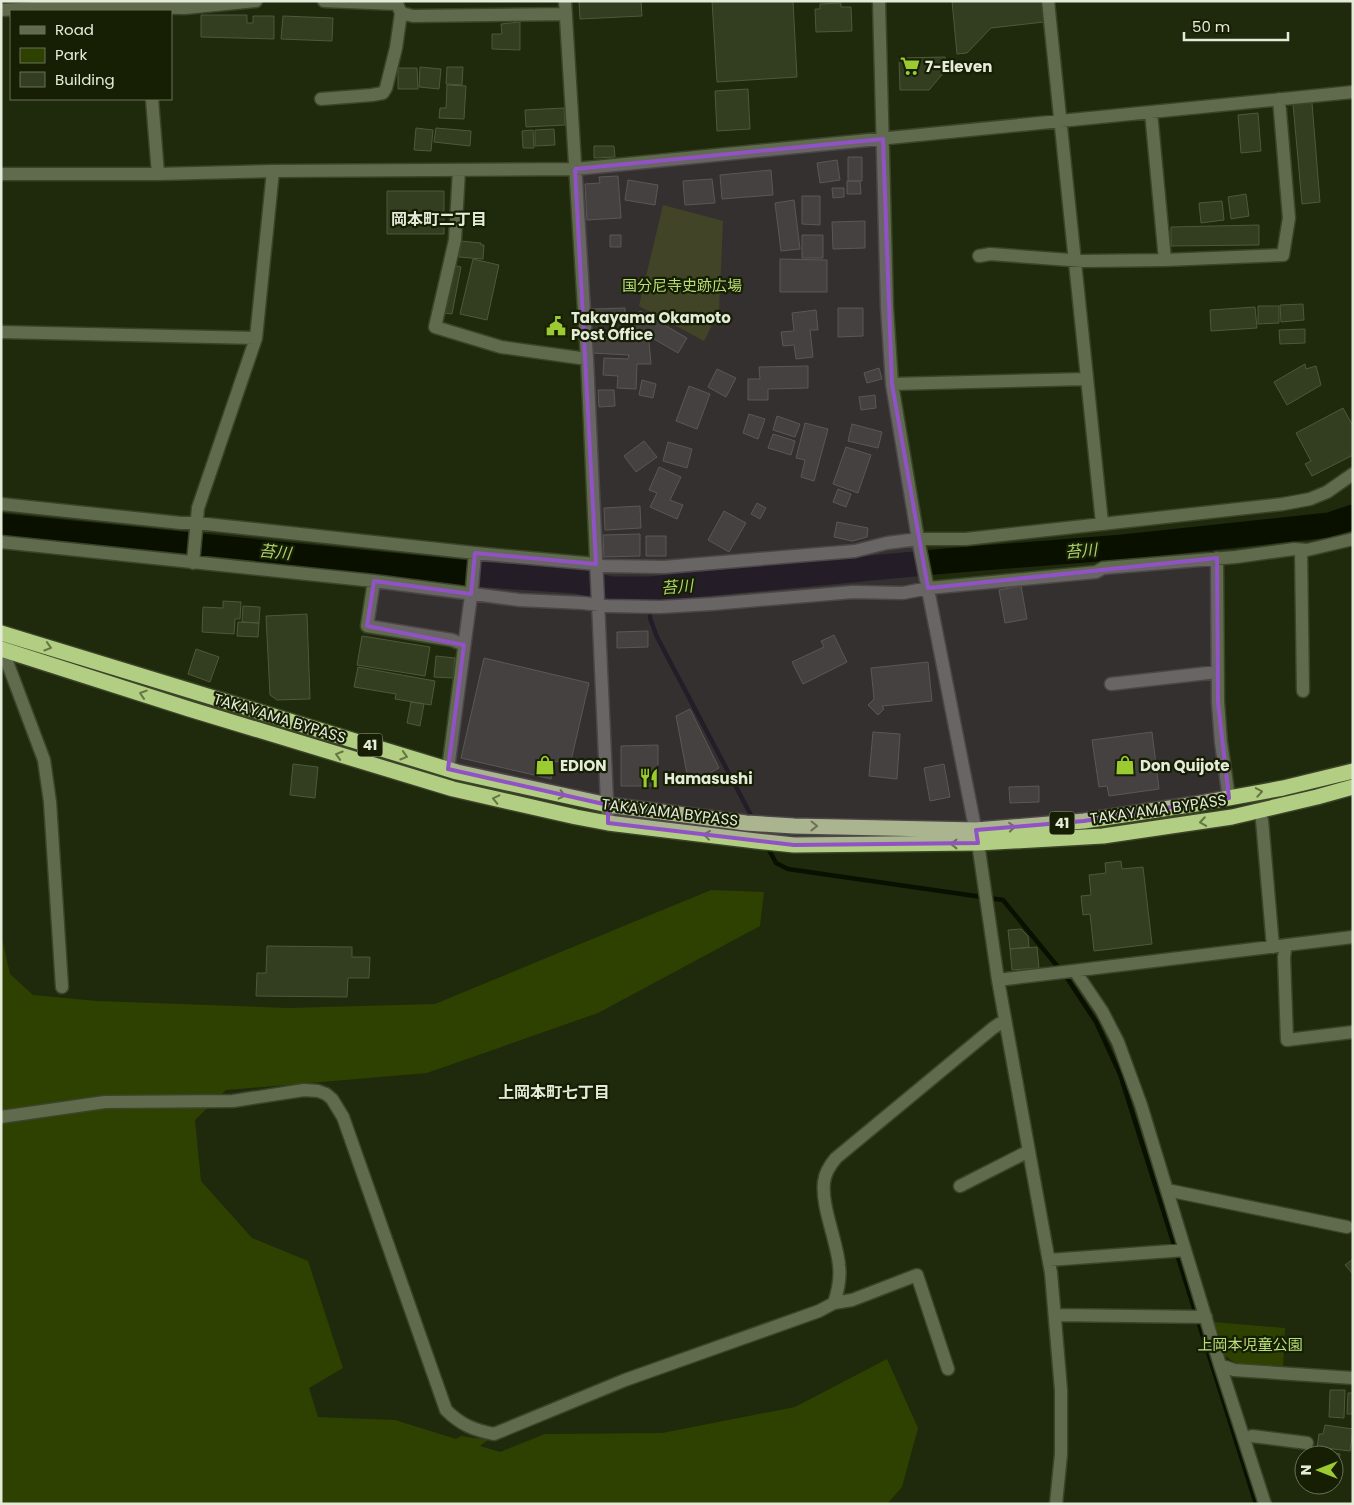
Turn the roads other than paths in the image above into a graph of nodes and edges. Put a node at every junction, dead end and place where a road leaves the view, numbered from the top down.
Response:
1 (256, 1) edge
2 (324, 1) edge
3 (879, 1) edge
4 (1048, 1) edge
5 (147, 7) edge
6 (565, 8) edge
7 (1, 10) edge
8 (401, 13) junction
9 (1353, 92) edge
10 (321, 99) dead end
11 (1279, 99) junction
12 (152, 100) edge
13 (1151, 112) junction
14 (1060, 121) junction
15 (883, 139) junction
16 (575, 169) junction
17 (459, 170) junction
18 (272, 171) junction
19 (1, 174) edge
20 (158, 174) junction
21 (980, 256) dead end
22 (1074, 260) junction
23 (1166, 260) junction
24 (1, 332) edge
25 (256, 338) junction
26 (587, 359) junction
27 (1086, 379) junction
28 (892, 384) junction
29 (1353, 474) edge
30 (1, 504) edge
31 (1102, 523) junction
32 (197, 526) junction
33 (1353, 539) edge
34 (1, 542) edge
35 (919, 543) junction
36 (1301, 550) junction
37 (474, 555) junction
38 (1217, 558) junction
39 (194, 561) junction
40 (596, 567) junction
41 (374, 581) junction
42 (928, 584) junction
43 (471, 591) junction
44 (597, 604) junction
45 (1, 633) edge
46 (464, 645) junction
47 (5, 650) edge
48 (1217, 672) junction
49 (1111, 684) dead end
50 (1303, 691) dead end
51 (448, 769) junction
52 (1353, 771) edge
53 (1353, 787) edge
54 (1229, 798) junction
55 (608, 805) junction
56 (1262, 820) dead end
57 (608, 823) junction
58 (977, 837) junction
59 (1353, 937) edge
60 (1279, 946) junction
61 (1072, 971) junction
62 (998, 980) junction
63 (62, 986) dead end
64 (1006, 1020) junction
65 (1353, 1032) edge
66 (1, 1117) edge
67 (1029, 1151) junction
68 (960, 1186) dead end
69 (1167, 1190) junction
70 (1347, 1227) dead end
71 (1180, 1251) junction
72 (1049, 1260) junction
73 (834, 1303) junction
74 (1055, 1315) junction
75 (1200, 1317) junction
76 (1220, 1365) junction
77 (948, 1369) dead end
78 (1353, 1378) edge
79 (1244, 1438) junction
80 (1307, 1443) dead end
81 (1056, 1504) edge
82 (1265, 1504) edge

1 - 5 street
2 - 8 street
3 - 15 street
4 - 14 street
5 - 7 street
6 - 8 street
6 - 16 street
8 - 10 street
9 - 11 street
11 - 13 street
11 - 23 street
12 - 20 street
13 - 14 street
13 - 23 street
14 - 15 street
14 - 22 street
15 - 16 street
15 - 28 street
16 - 17 street
16 - 26 street
17 - 18 street
17 - 26 street
18 - 20 street
18 - 25 street
19 - 20 street
21 - 22 street
22 - 23 street
22 - 27 street
24 - 25 street
25 - 32 street
26 - 40 street
27 - 28 street
27 - 31 street
28 - 35 street
29 - 31 street
30 - 32 street
31 - 35 street
32 - 37 street
32 - 39 street
33 - 36 street
34 - 39 street
35 - 40 street
35 - 42 street
36 - 38 street
36 - 50 street
37 - 40 street
37 - 43 street
38 - 42 street
38 - 48 street
39 - 41 street
40 - 44 street
41 - 43 street
41 - 46 street
42 - 44 street
42 - 58 street
43 - 44 street
43 - 46 street
44 - 55 street
45 -> 51 highway, TAKAYAMA BYPASS / 41
46 - 51 street
57 -> 47 highway, TAKAYAMA BYPASS / 41
47 - 63 street
48 - 49 street
48 - 54 street
51 -> 55 highway, TAKAYAMA BYPASS / 41
54 -> 52 highway, TAKAYAMA BYPASS / 41
53 -> 58 highway, TAKAYAMA BYPASS / 41
58 -> 54 highway, TAKAYAMA BYPASS / 41
55 - 57 street
55 -> 58 highway, TAKAYAMA BYPASS / 41
56 - 60 street
58 -> 57 highway, TAKAYAMA BYPASS / 41
58 - 62 street
59 - 60 street
60 - 61 street
60 - 65 street
61 - 62 street
61 - 69 street
62 - 64 street
64 - 67 street
64 - 73 street
66 - 73 street
67 - 68 street
67 - 72 street
69 - 70 street
69 - 71 street
71 - 72 street
71 - 75 street
72 - 74 street
73 - 77 street
74 - 75 street
74 - 81 street
75 - 76 street
76 - 78 street
76 - 79 street
79 - 80 street
79 - 82 street

